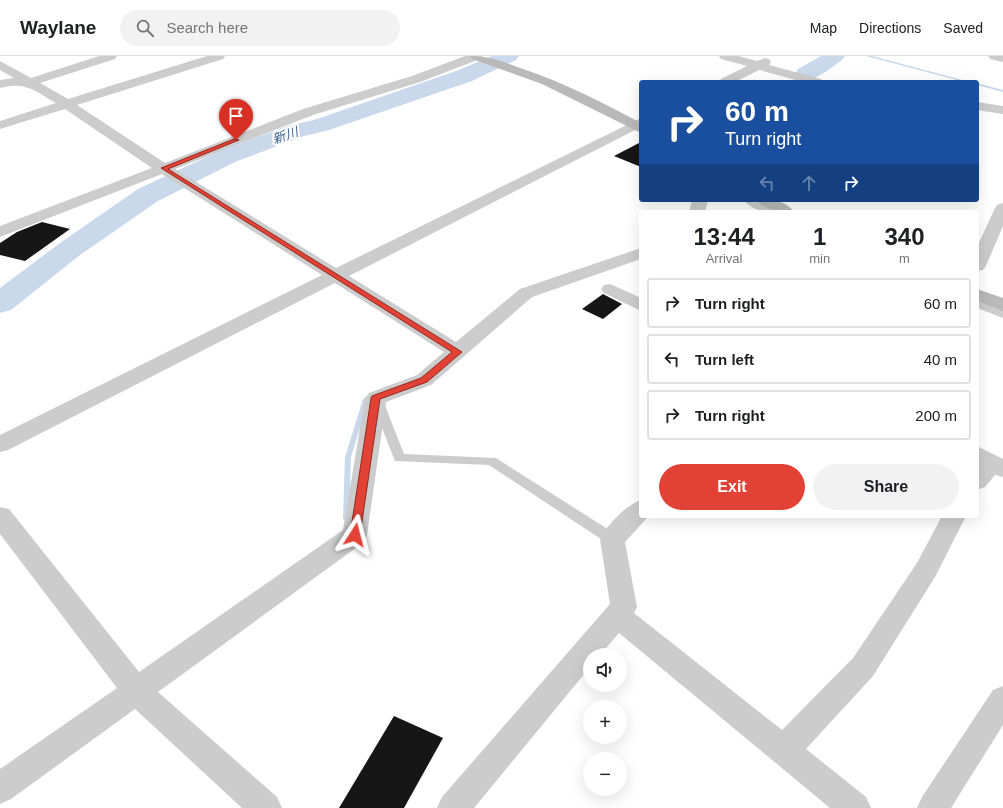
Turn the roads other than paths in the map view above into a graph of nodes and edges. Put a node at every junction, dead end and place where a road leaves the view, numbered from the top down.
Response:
1 (6, 56) edge
2 (111, 56) edge
3 (219, 56) edge
4 (725, 56) edge
5 (776, 56) edge
6 (994, 56) edge
7 (0, 57) edge
8 (476, 58) edge
9 (1003, 58) edge
10 (0, 65) edge
11 (760, 66) junction
12 (729, 80) edge
13 (810, 80) edge
14 (30, 82) junction
15 (0, 84) edge
16 (67, 104) junction
17 (979, 106) edge
18 (1003, 110) edge
19 (0, 125) edge
20 (637, 127) edge
21 (164, 168) junction
22 (756, 202) edge
23 (768, 202) edge
24 (1003, 208) edge
25 (770, 210) edge
26 (782, 210) edge
27 (0, 232) edge
28 (639, 254) edge
29 (979, 262) edge
30 (335, 276) junction
31 (610, 289) dead end
32 (979, 295) edge
33 (979, 303) edge
34 (639, 304) edge
35 (1003, 305) edge
36 (1003, 312) edge
37 (458, 352) junction
38 (376, 398) junction
39 (0, 444) edge
40 (990, 462) edge
41 (979, 478) edge
42 (639, 511) edge
43 (0, 516) edge
44 (953, 518) edge
45 (612, 538) junction
46 (618, 616) junction
47 (136, 691) junction
48 (1003, 699) edge
49 (784, 750) junction
50 (0, 788) edge
51 (266, 808) edge
52 (453, 808) edge
53 (855, 808) edge
54 (933, 808) edge

1 - 7 street
2 - 14 street
3 - 16 street
4 - 11 street
5 - 11 street
6 - 9 street
8 - 20 street
8 - 21 street
10 - 14 street
11 - 12 street
11 - 13 street
14 - 15 street
14 - 16 street
16 - 19 street
16 - 21 street
17 - 18 street
20 - 30 street
21 - 27 street
21 - 30 street
22 - 25 street
23 - 26 street
24 - 29 street
28 - 37 street
30 - 37 street
30 - 39 street
31 - 34 street
32 - 35 street
33 - 36 street
37 - 38 street
38 - 45 lane
38 - 47 street
40 - 41 street
42 - 45 street
43 - 47 street
44 - 49 street
45 - 46 street
46 - 49 street
46 - 52 street
47 - 50 street
47 - 51 street
48 - 54 street
49 - 53 street

